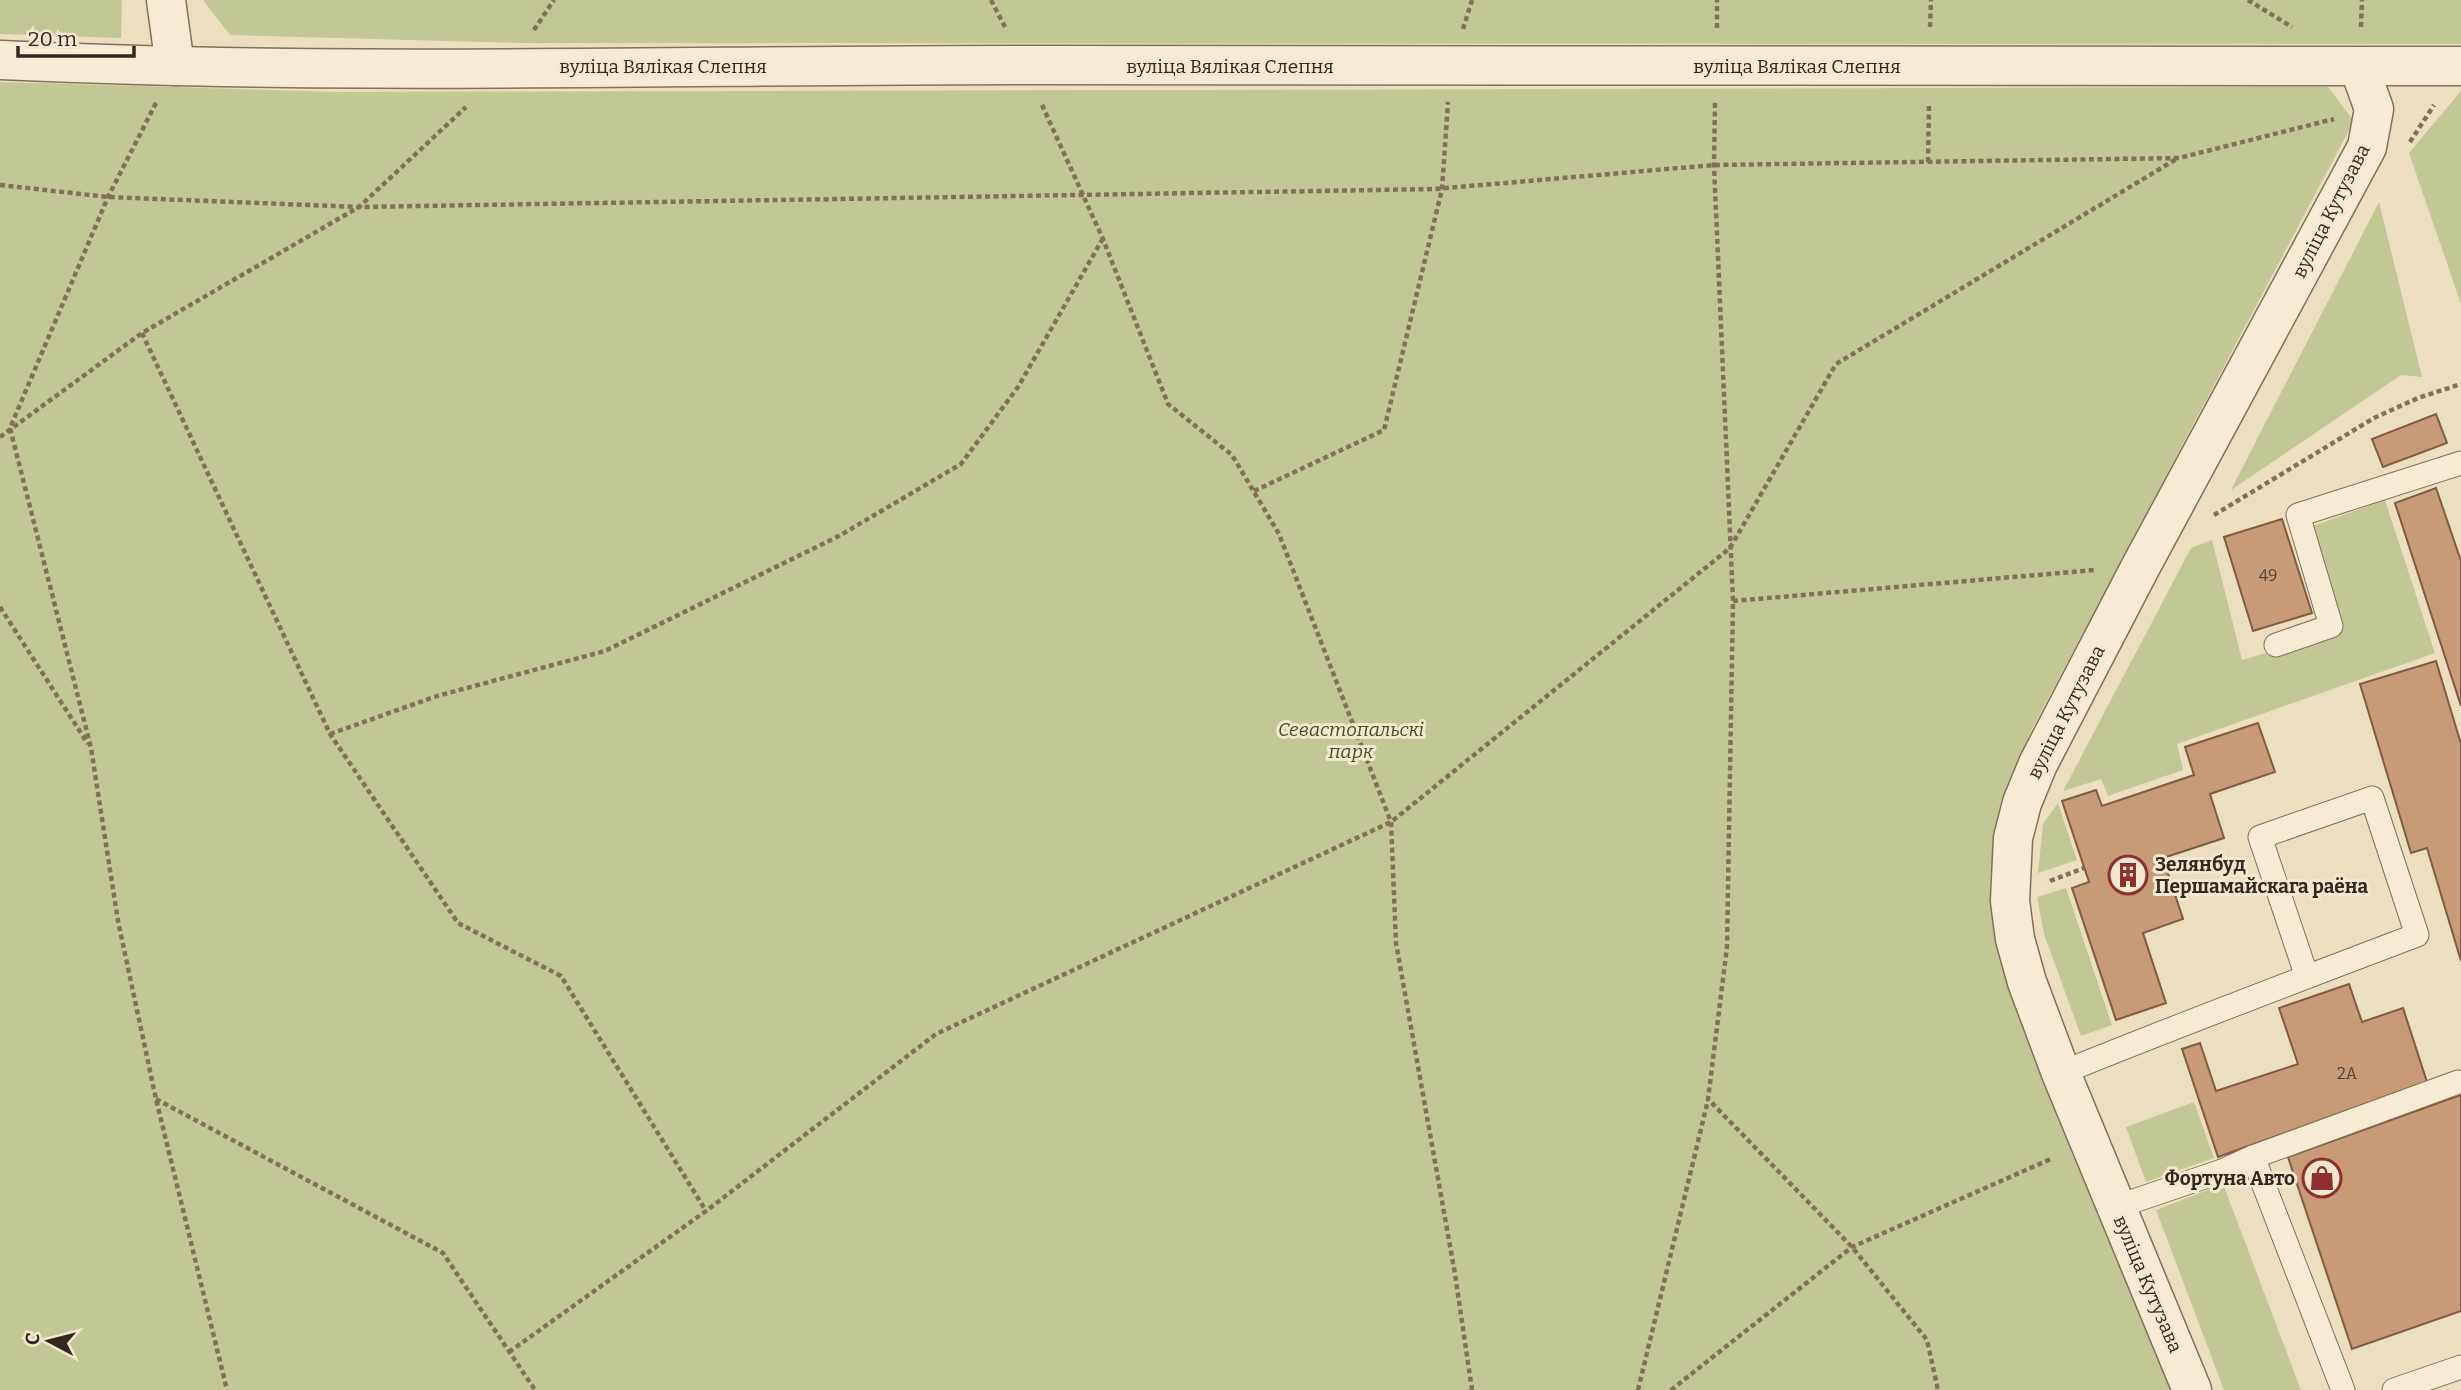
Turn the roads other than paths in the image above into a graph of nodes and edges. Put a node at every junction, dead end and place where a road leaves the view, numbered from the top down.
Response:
1 (166, 0) edge
2 (0, 60) edge
3 (175, 66) junction
4 (2461, 66) edge
5 (2359, 67) junction
6 (2461, 463) edge
7 (2276, 645) dead end
8 (2307, 977) junction
9 (2061, 1073) junction
10 (2458, 1082) dead end
11 (2253, 1157) junction
12 (2116, 1208) junction
13 (2461, 1367) edge
14 (2192, 1390) edge
15 (2343, 1390) edge
16 (2394, 1390) edge

1 - 3 street
2 - 3 street, вуліца Вялікая Слепня
3 - 5 street, вуліца Вялікая Слепня
4 - 5 street, вуліца Вялікая Слепня
5 - 9 street, вуліца Кутузава
6 - 7 lane
8 - 8 lane
8 - 9 lane
9 - 12 street, вуліца Кутузава
10 - 11 lane
11 - 12 lane
11 - 15 lane
12 - 14 street, вуліца Кутузава
13 - 16 lane

